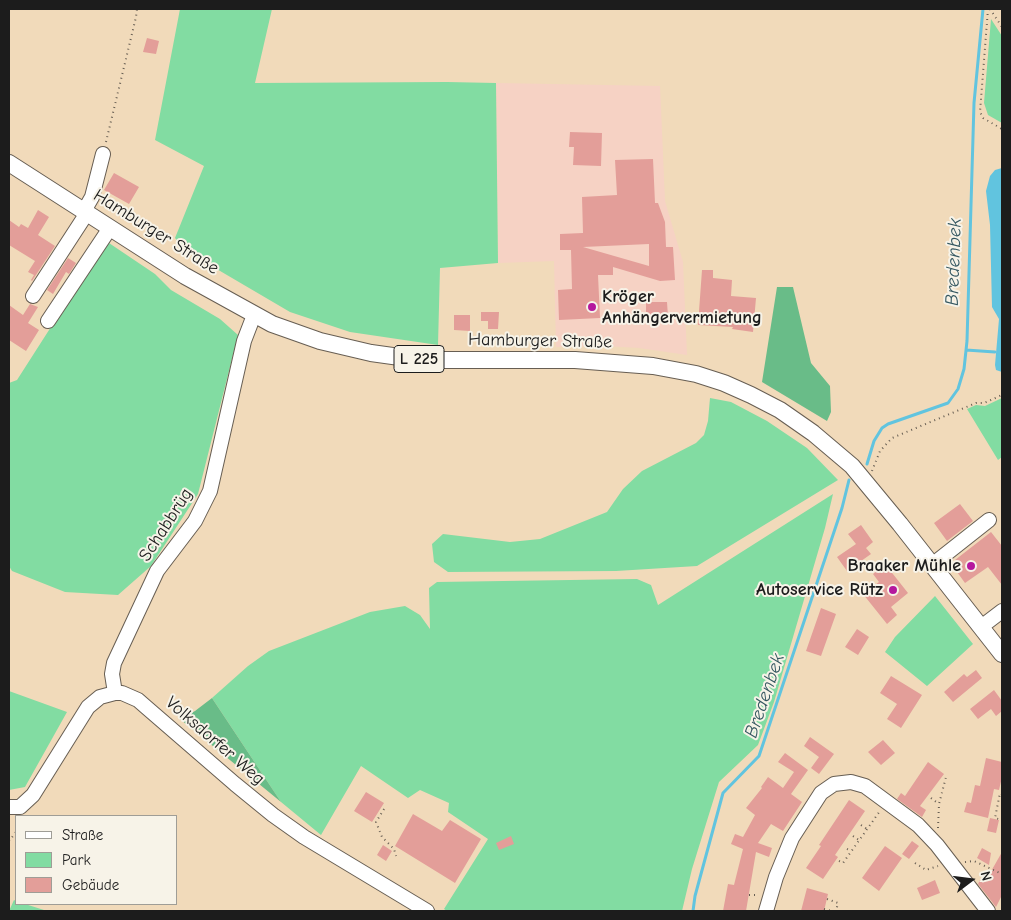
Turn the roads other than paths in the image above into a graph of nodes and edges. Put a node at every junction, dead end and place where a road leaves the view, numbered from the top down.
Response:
1 (103, 154) road end
2 (9, 163) edge
3 (86, 212) junction
4 (110, 228) junction
5 (33, 296) dead end
6 (254, 315) junction
7 (48, 321) dead end
8 (989, 520) dead end
9 (932, 565) junction
10 (1002, 611) edge
11 (981, 627) junction
12 (1002, 654) edge
13 (115, 693) junction
14 (9, 808) edge
15 (428, 911) edge
16 (766, 911) edge
17 (988, 911) edge

1 - 3 street
2 - 3 main road, Hamburger Straße / L 225
3 - 4 main road, Hamburger Straße / L 225
3 - 5 street
4 - 6 main road, Hamburger Straße / L 225
4 - 7 street
6 - 9 main road, Hamburger Straße / L 225
6 - 13 street, Schabbrüg
8 - 9 street
9 - 11 main road, Hamburger Straße / L 225
10 - 11 street
11 - 12 main road, Hamburger Straße / L 225
13 - 14 street
13 - 15 street, Volksdorfer Weg
16 - 17 street

